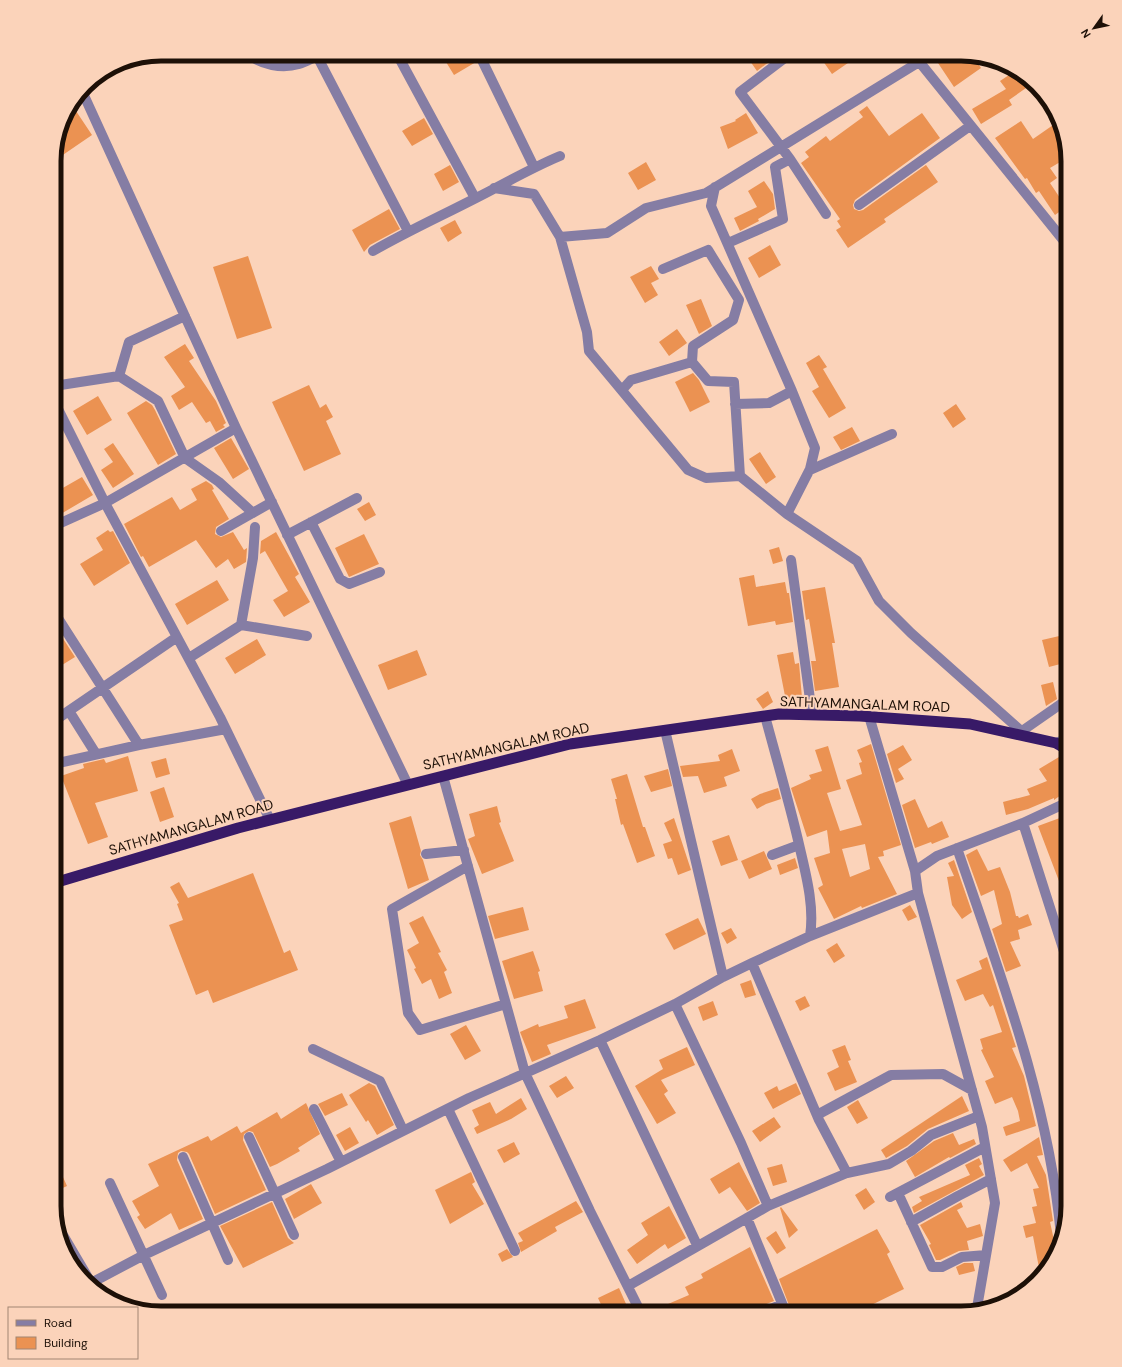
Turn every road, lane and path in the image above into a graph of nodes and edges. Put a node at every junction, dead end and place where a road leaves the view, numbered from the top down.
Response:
1 (260, 61) edge
2 (306, 61) edge
3 (323, 61) edge
4 (401, 61) edge
5 (482, 61) edge
6 (781, 61) edge
7 (911, 61) edge
8 (918, 61) edge
9 (85, 97) edge
10 (970, 126) junction
11 (779, 147) junction
12 (560, 156) dead end
13 (790, 159) junction
14 (534, 166) junction
15 (715, 187) junction
16 (494, 188) junction
17 (475, 198) junction
18 (859, 205) dead end
19 (826, 214) dead end
20 (408, 231) junction
21 (1061, 236) edge
22 (560, 237) junction
23 (728, 243) junction
24 (373, 251) dead end
25 (663, 269) dead end
26 (184, 316) junction
27 (692, 362) junction
28 (118, 376) junction
29 (61, 385) edge
30 (622, 390) junction
31 (792, 391) junction
32 (736, 404) junction
33 (61, 415) edge
34 (236, 428) junction
35 (892, 434) dead end
36 (185, 458) junction
37 (810, 470) junction
38 (740, 476) junction
39 (357, 498) dead end
40 (272, 502) junction
41 (105, 503) junction
42 (253, 513) junction
43 (787, 514) junction
44 (311, 522) junction
45 (61, 523) edge
46 (255, 527) dead end
47 (221, 531) dead end
48 (287, 535) junction
49 (791, 560) dead end
50 (380, 572) dead end
51 (61, 623) edge
52 (241, 625) junction
53 (307, 636) dead end
54 (177, 637) junction
55 (189, 658) junction
56 (103, 688) junction
57 (1061, 705) edge
58 (69, 711) junction
59 (812, 714) junction
60 (61, 716) edge
61 (765, 716) junction
62 (869, 716) junction
63 (226, 729) junction
64 (665, 730) junction
65 (1025, 734) junction
66 (1061, 741) edge
67 (1056, 743) junction
68 (139, 745) junction
69 (1061, 746) edge
70 (96, 754) junction
71 (61, 762) edge
72 (443, 776) junction
73 (408, 785) junction
74 (1061, 805) edge
75 (270, 820) junction
76 (1023, 823) junction
77 (799, 845) junction
78 (957, 848) junction
79 (464, 850) junction
80 (426, 854) dead end
81 (772, 855) dead end
82 (468, 866) junction
83 (915, 871) junction
84 (61, 881) edge
85 (918, 893) junction
86 (810, 936) junction
87 (1061, 942) edge
88 (752, 963) junction
89 (723, 977) junction
90 (506, 1004) junction
91 (675, 1004) junction
92 (600, 1040) junction
93 (313, 1049) dead end
94 (525, 1073) junction
95 (972, 1090) junction
96 (314, 1109) dead end
97 (448, 1109) junction
98 (817, 1115) junction
99 (979, 1116) junction
100 (403, 1130) junction
101 (249, 1137) dead end
102 (985, 1147) junction
103 (182, 1157) dead end
104 (341, 1162) junction
105 (847, 1173) junction
106 (991, 1180) junction
107 (110, 1183) dead end
108 (276, 1194) junction
109 (1061, 1202) edge
110 (768, 1206) junction
111 (747, 1218) junction
112 (911, 1222) junction
113 (213, 1223) junction
114 (294, 1235) dead end
115 (69, 1245) edge
116 (697, 1245) junction
117 (516, 1251) dead end
118 (144, 1255) junction
119 (986, 1255) junction
120 (228, 1260) dead end
121 (82, 1267) edge
122 (94, 1280) edge
123 (628, 1286) junction
124 (162, 1295) dead end
125 (978, 1304) edge
126 (638, 1306) edge
127 (783, 1306) edge

1 - 2 street
3 - 20 street
4 - 17 street
5 - 14 street
6 - 11 street
7 - 11 street
8 - 10 street
9 - 26 street
10 - 18 street
10 - 21 street
11 - 13 street
11 - 15 street
12 - 14 street
13 - 19 street
13 - 23 street
14 - 16 street
15 - 22 street
15 - 23 street
16 - 17 street
16 - 22 street
17 - 20 street
20 - 24 street
22 - 30 street
23 - 31 street
25 - 27 street
26 - 28 street
26 - 34 street
27 - 30 street
27 - 32 street
28 - 29 street
28 - 36 street
30 - 38 street
31 - 32 street
31 - 37 street
32 - 38 street
33 - 41 street
34 - 36 street
34 - 40 street
35 - 37 street
36 - 41 street
36 - 42 street
37 - 43 street
38 - 43 street
39 - 44 street
40 - 42 street
40 - 48 street
41 - 45 street
41 - 54 street
42 - 47 street
43 - 65 street
44 - 48 street
44 - 50 street
46 - 52 street
48 - 73 street
49 - 59 street
51 - 56 street
52 - 53 street
52 - 55 street
54 - 55 street
54 - 56 street
55 - 63 street
56 - 58 street
56 - 68 street
57 - 65 street
58 - 60 street
58 - 70 street
59 - 61 highway, SATHYAMANGALAM ROAD
59 - 62 highway, SATHYAMANGALAM ROAD
61 - 64 highway, SATHYAMANGALAM ROAD
61 - 77 street
62 - 65 highway, SATHYAMANGALAM ROAD
62 - 83 street
63 - 68 street
63 - 75 street
64 - 72 highway, SATHYAMANGALAM ROAD
64 - 89 street
65 - 67 highway, SATHYAMANGALAM ROAD
66 - 67 street
67 - 69 highway, SATHYAMANGALAM ROAD
68 - 70 street
70 - 71 street
72 - 73 highway, SATHYAMANGALAM ROAD
72 - 79 street
73 - 75 highway, SATHYAMANGALAM ROAD
74 - 76 street
75 - 84 highway, SATHYAMANGALAM ROAD
76 - 78 street
76 - 87 street
77 - 81 street
77 - 86 street
78 - 83 street
78 - 109 street
79 - 80 street
79 - 82 street
82 - 90 street
82 - 90 street
83 - 85 street
85 - 86 street
85 - 95 street
86 - 88 street
88 - 89 street
88 - 98 street
89 - 91 street
90 - 94 street
91 - 92 street
91 - 110 street
92 - 94 street
92 - 116 street
93 - 100 street
94 - 97 street
94 - 123 street
95 - 98 street
95 - 99 street
96 - 104 street
97 - 100 street
97 - 117 street
98 - 105 street
99 - 102 street
99 - 105 street
100 - 104 street
101 - 108 street
102 - 106 street
102 - 112 street
103 - 113 street
104 - 108 street
105 - 110 street
106 - 112 street
106 - 119 street
107 - 118 street
108 - 113 street
108 - 114 street
110 - 111 street
111 - 116 street
111 - 127 street
112 - 119 street
113 - 118 street
113 - 120 street
115 - 121 street
116 - 123 street
118 - 122 street
118 - 124 street
119 - 125 street
123 - 126 street

